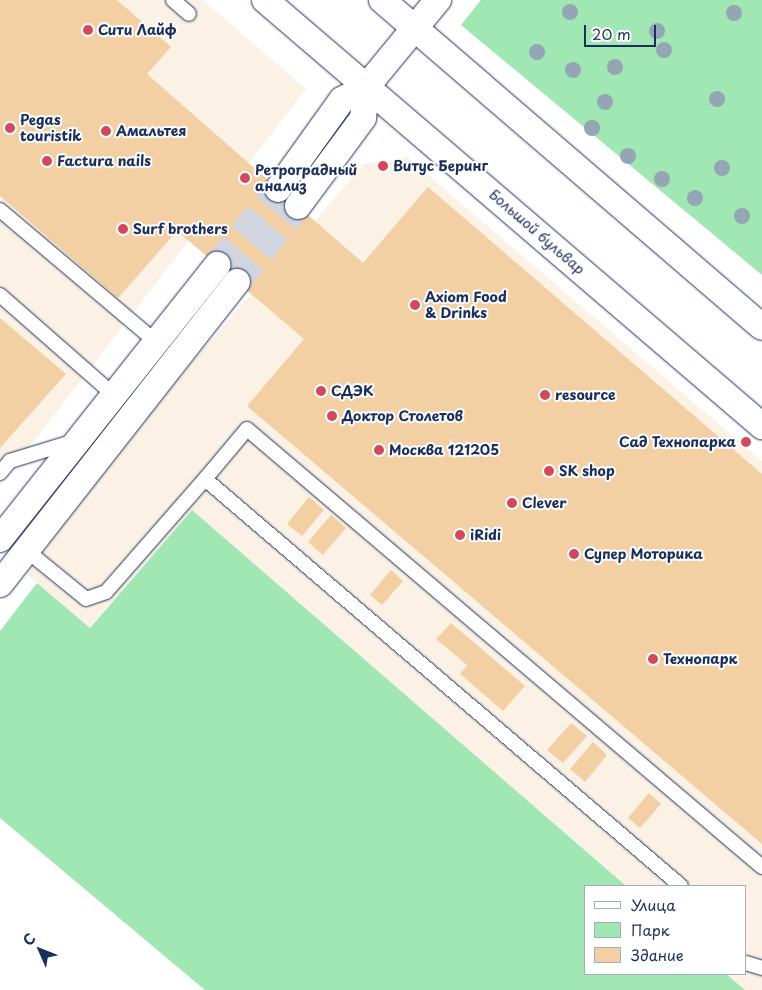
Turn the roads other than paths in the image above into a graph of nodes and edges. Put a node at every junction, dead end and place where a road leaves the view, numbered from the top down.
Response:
1 (173, 0) edge
2 (265, 0) edge
3 (382, 0) edge
4 (438, 0) edge
5 (189, 14) dead end
6 (415, 28) junction
7 (367, 86) junction
8 (278, 189) tunnel mouth
9 (298, 206) tunnel mouth
10 (0, 210) edge
11 (217, 265) tunnel mouth
12 (237, 282) tunnel mouth
13 (0, 295) edge
14 (762, 327) edge
15 (155, 341) junction
16 (114, 395) junction
17 (762, 426) edge
18 (76, 440) junction
19 (0, 473) edge
20 (205, 479) junction
21 (0, 539) edge
22 (26, 550) junction
23 (0, 584) edge
24 (762, 868) edge
25 (680, 885) edge
26 (747, 963) edge
27 (762, 968) edge

1 - 5 lane
2 - 7 street, Большой бульвар
3 - 6 street
4 - 6 street
6 - 7 street
6 - 14 street
7 - 8 street
7 - 9 street
7 - 17 street, Большой бульвар
10 - 15 lane
11 - 15 street
12 - 22 street
13 - 16 lane
15 - 16 street
16 - 18 street
18 - 19 lane
18 - 21 street
20 - 22 lane
20 - 24 lane
20 - 25 lane
22 - 23 street
26 - 27 lane

